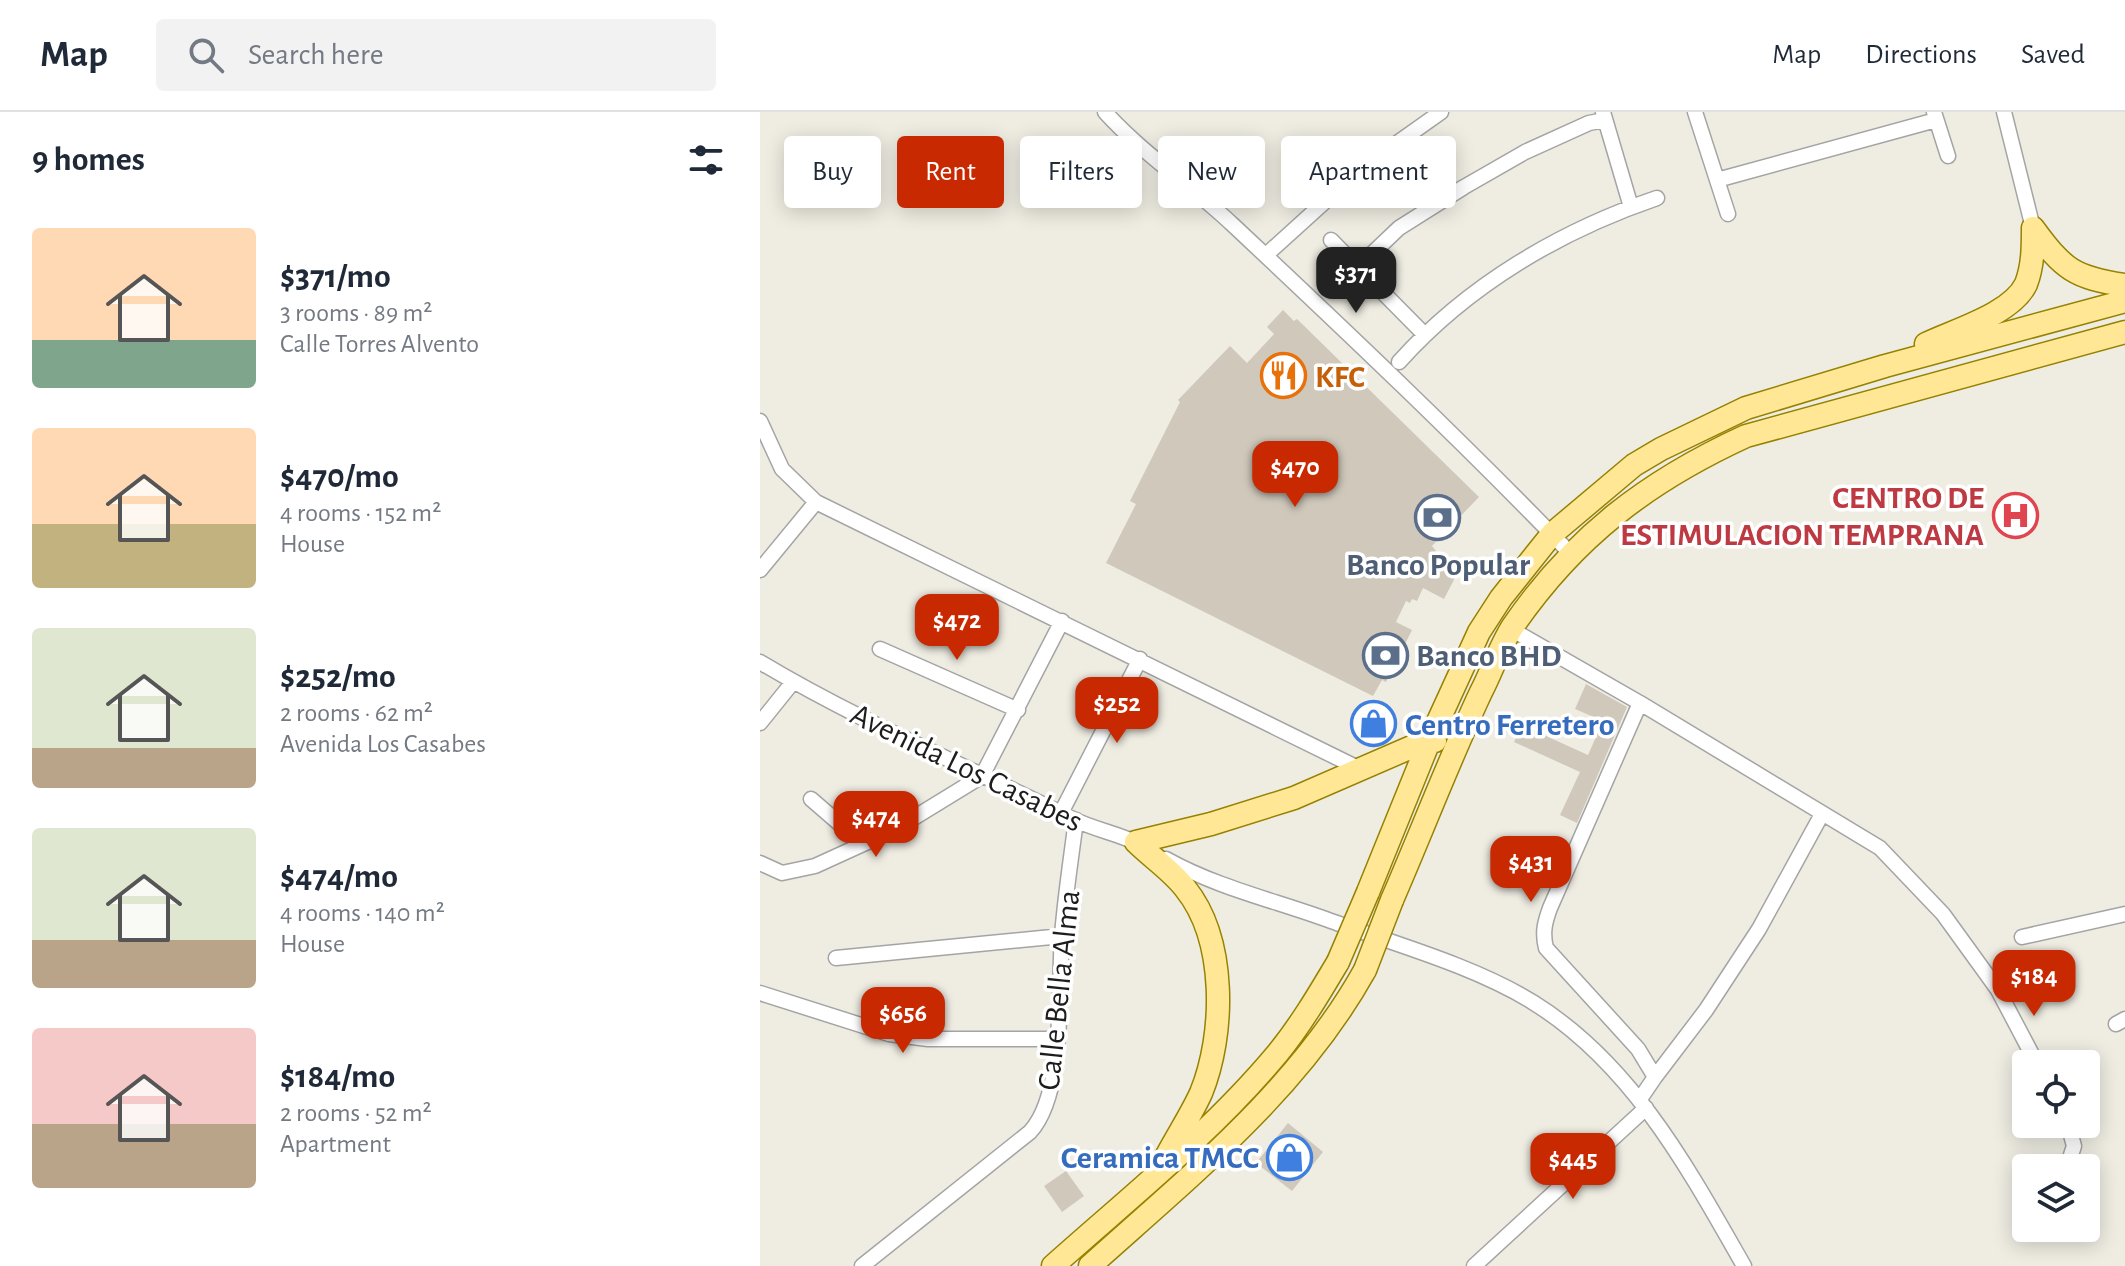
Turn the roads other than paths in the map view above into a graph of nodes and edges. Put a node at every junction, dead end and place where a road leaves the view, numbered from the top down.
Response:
1 (1105, 112) edge
2 (1441, 112) edge
3 (1695, 112) edge
4 (2004, 112) edge
5 (1604, 116) edge
6 (1935, 116) edge
7 (1586, 117) edge
8 (1948, 156) dead end
9 (1717, 180) junction
10 (1657, 198) dead end
11 (1631, 207) junction
12 (1728, 214) dead end
13 (2033, 228) junction
14 (1331, 240) dead end
15 (1266, 255) junction
16 (1358, 267) junction
17 (2125, 285) edge
18 (2125, 301) edge
19 (2125, 332) edge
20 (1424, 334) junction
21 (1399, 362) dead end
22 (1885, 366) junction
23 (760, 421) edge
24 (816, 502) junction
25 (1552, 534) junction
26 (1570, 553) junction
27 (760, 570) edge
28 (1062, 621) junction
29 (1511, 629) junction
30 (880, 649) dead end
31 (1140, 659) junction
32 (760, 662) edge
33 (793, 682) junction
34 (1640, 703) junction
35 (1018, 710) junction
36 (760, 723) edge
37 (1430, 739) junction
38 (1456, 751) junction
39 (1362, 770) junction
40 (982, 776) junction
41 (811, 799) dead end
42 (1061, 813) junction
43 (1822, 814) junction
44 (1076, 820) junction
45 (1136, 842) junction
46 (863, 844) junction
47 (760, 863) edge
48 (2125, 914) edge
49 (1062, 936) junction
50 (2022, 937) dead end
51 (836, 958) dead end
52 (760, 993) edge
53 (1058, 1039) junction
54 (2030, 1050) edge
55 (1655, 1077) junction
56 (1643, 1103) junction
57 (1157, 1173) junction
58 (862, 1266) edge
59 (1053, 1266) edge
60 (1090, 1266) edge
61 (1474, 1266) edge
62 (1743, 1266) edge

1 - 15 street
2 - 15 street
3 - 9 street
4 - 13 street
5 - 7 street
5 - 11 street
6 - 8 street
6 - 9 street
7 - 16 street
9 - 12 street
10 - 11 street
11 - 20 street
13 - 17 main road
13 - 22 main road
14 - 16 street
15 - 25 street
16 - 20 street
18 - 22 main road
19 - 26 main road
20 - 21 street
22 - 25 main road
23 - 24 street
24 - 27 street
24 - 28 street
25 - 26 street
25 - 37 main road
26 - 29 main road
28 - 31 street
28 - 35 street
29 - 34 street
29 - 38 main road
30 - 35 street
31 - 39 street
31 - 42 street
32 - 33 street, Avenida Los Casabes
33 - 36 street
33 - 40 street, Avenida Los Casabes
34 - 43 street
34 - 55 street
35 - 40 street
37 - 38 main road
37 - 39 main road
37 - 57 main road, bridge
38 - 60 main road, bridge
39 - 45 main road
40 - 42 street, Avenida Los Casabes
40 - 46 street
41 - 46 street
42 - 44 street, Avenida Los Casabes
43 - 54 street
43 - 55 street
44 - 45 street, Avenida Los Casabes
44 - 49 street, Calle Bella Alma
45 - 56 street, Avenida Los Casabes
45 - 57 main road
46 - 47 street
48 - 50 street
49 - 51 street
49 - 53 street, Calle Bella Alma
52 - 53 street
53 - 58 street, Calle Bella Alma
55 - 56 street
56 - 61 street
56 - 62 street, Avenida Los Casabes
57 - 59 main road

